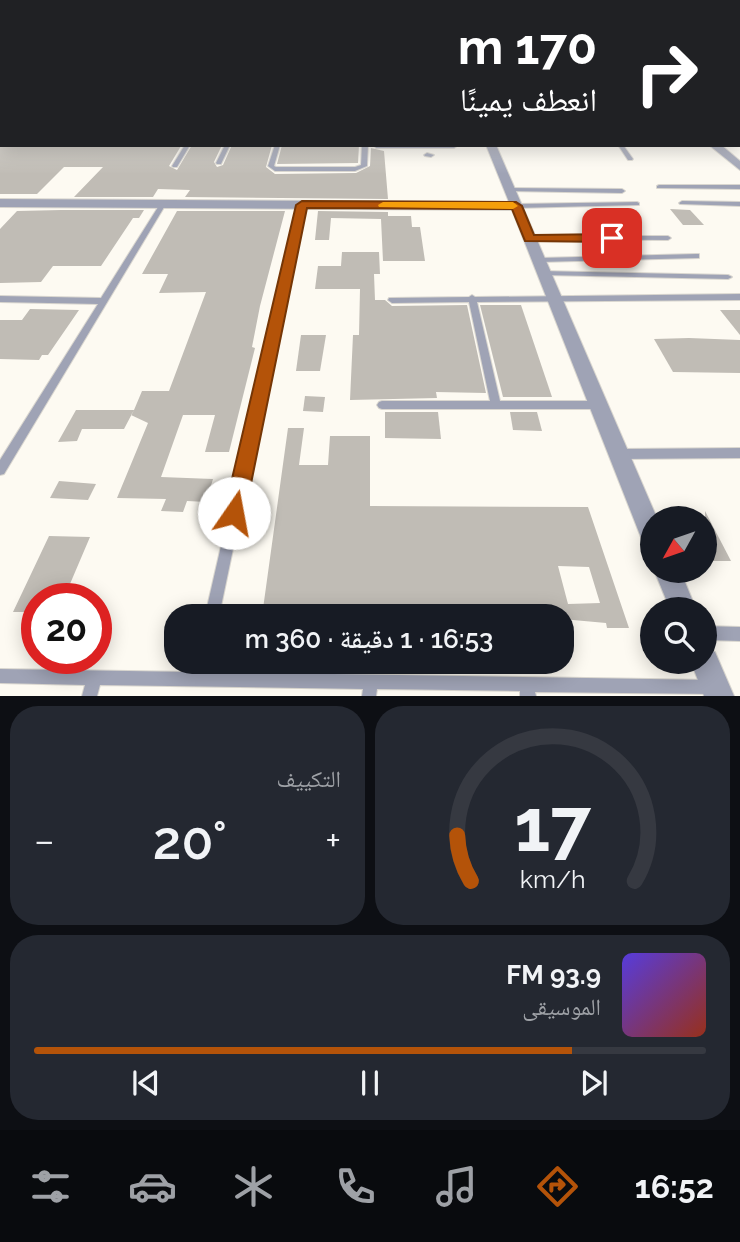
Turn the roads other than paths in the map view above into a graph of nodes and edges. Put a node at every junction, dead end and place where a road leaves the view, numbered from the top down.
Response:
1 (187, 147) edge
2 (227, 147) edge
3 (277, 147) edge
4 (365, 147) edge
5 (492, 147) edge
6 (621, 147) edge
7 (716, 147) edge
8 (630, 159) dead end
9 (219, 163) dead end
10 (175, 166) dead end
11 (740, 167) edge
12 (659, 187) dead end
13 (740, 187) edge
14 (622, 191) dead end
15 (513, 198) junction
16 (0, 203) edge
17 (682, 203) dead end
18 (163, 204) junction
19 (637, 204) dead end
20 (740, 204) edge
21 (302, 205) junction
22 (530, 238) junction
23 (668, 238) dead end
24 (696, 257) dead end
25 (541, 266) junction
26 (728, 278) dead end
27 (554, 297) junction
28 (740, 297) edge
29 (472, 298) junction
30 (0, 299) edge
31 (393, 300) dead end
32 (104, 301) junction
33 (382, 405) dead end
34 (496, 405) junction
35 (599, 405) junction
36 (740, 453) edge
37 (619, 454) junction
38 (0, 470) edge
39 (641, 506) edge
40 (215, 604) edge
41 (717, 633) edge
42 (740, 634) edge
43 (199, 674) edge
44 (0, 676) edge
45 (95, 678) junction
46 (198, 679) junction
47 (713, 682) edge
48 (370, 689) edge
49 (527, 690) edge
50 (89, 696) edge

1 - 10 lane
2 - 9 lane
3 - 4 lane
5 - 15 street
6 - 8 lane
7 - 11 street
12 - 13 lane
14 - 15 lane
15 - 19 lane
15 - 21 street
15 - 22 street
16 - 18 street
17 - 20 lane
18 - 21 street
18 - 32 lane
21 - 40 lane
22 - 23 lane
22 - 25 street
24 - 25 lane
25 - 26 lane
25 - 27 street
27 - 28 lane
27 - 29 lane
27 - 35 street
29 - 31 lane
29 - 34 lane
30 - 32 lane
32 - 38 lane
33 - 34 lane
34 - 35 lane
35 - 37 street
36 - 37 lane
37 - 39 street
41 - 42 lane
43 - 46 lane
44 - 45 lane
45 - 46 lane
45 - 50 lane
46 - 48 lane
47 - 49 lane
48 - 49 lane

